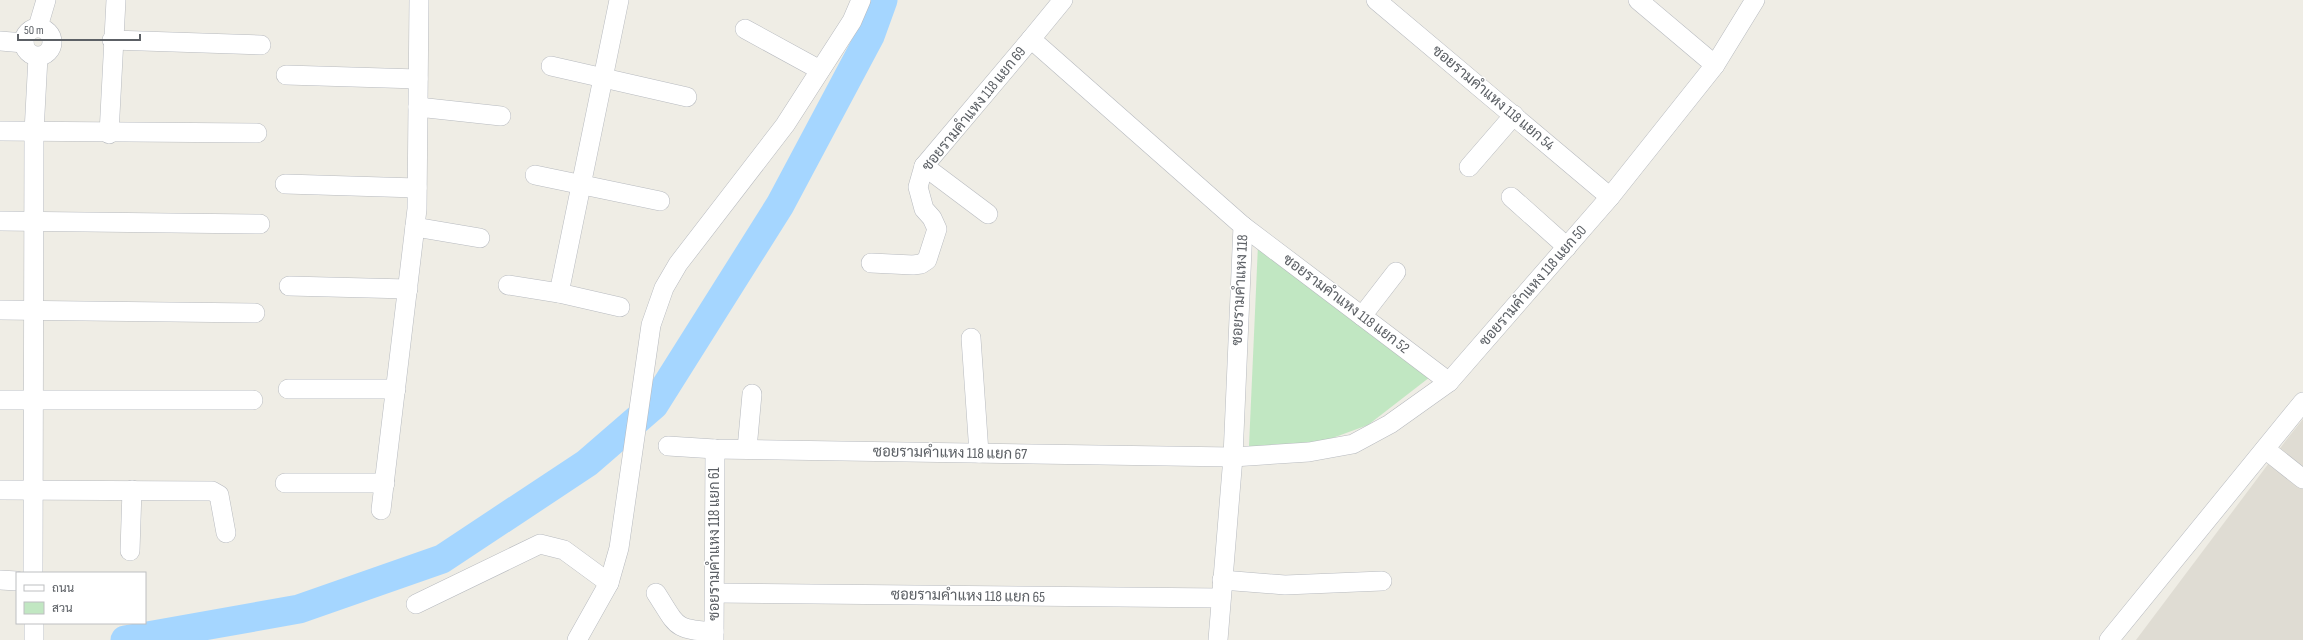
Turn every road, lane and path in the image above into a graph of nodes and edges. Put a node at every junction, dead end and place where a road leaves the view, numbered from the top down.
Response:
1 (46, 0) edge
2 (116, 0) edge
3 (419, 0) edge
4 (620, 0) edge
5 (861, 0) edge
6 (1063, 0) edge
7 (1376, 0) edge
8 (1638, 0) edge
9 (1755, 0) edge
10 (1395, 6) edge
11 (38, 27) junction
12 (745, 29) dead end
13 (1031, 38) junction
14 (112, 40) junction
15 (0, 41) edge
16 (24, 43) junction
17 (261, 45) dead end
18 (38, 57) junction
19 (1715, 65) junction
20 (551, 66) dead end
21 (820, 70) junction
22 (286, 75) dead end
23 (603, 78) junction
24 (418, 79) junction
25 (687, 97) dead end
26 (418, 108) junction
27 (1514, 115) junction
28 (501, 116) dead end
29 (0, 131) edge
30 (34, 132) junction
31 (257, 133) dead end
32 (109, 134) junction
33 (924, 166) junction
34 (1469, 167) dead end
35 (535, 175) dead end
36 (285, 184) dead end
37 (581, 185) junction
38 (417, 188) junction
39 (1511, 197) dead end
40 (1610, 197) junction
41 (660, 201) dead end
42 (988, 214) dead end
43 (0, 221) edge
44 (34, 221) junction
45 (260, 224) dead end
46 (1243, 226) junction
47 (415, 227) junction
48 (480, 238) dead end
49 (1568, 246) junction
50 (871, 263) dead end
51 (1396, 272) dead end
52 (508, 285) dead end
53 (289, 286) dead end
54 (408, 289) junction
55 (559, 293) junction
56 (620, 307) dead end
57 (0, 310) edge
58 (34, 310) junction
59 (255, 313) dead end
60 (1362, 316) junction
61 (970, 338) dead end
62 (1449, 382) junction
63 (396, 389) junction
64 (288, 390) dead end
65 (752, 394) dead end
66 (0, 400) edge
67 (253, 400) dead end
68 (33, 401) junction
69 (2303, 402) edge
70 (668, 446) dead end
71 (715, 449) junction
72 (747, 449) junction
73 (2265, 449) junction
74 (979, 453) junction
75 (1233, 457) junction
76 (2303, 479) edge
77 (285, 483) dead end
78 (385, 483) junction
79 (0, 490) edge
80 (34, 490) junction
81 (132, 490) junction
82 (381, 510) dead end
83 (226, 533) dead end
84 (130, 551) dead end
85 (33, 572) edge
86 (0, 580) edge
87 (1222, 580) junction
88 (1382, 580) dead end
89 (16, 581) edge
90 (608, 583) junction
91 (656, 593) dead end
92 (714, 593) junction
93 (1221, 598) junction
94 (416, 604) dead end
95 (34, 624) edge
96 (714, 636) edge
97 (34, 640) edge
98 (577, 640) edge
99 (1218, 640) edge
100 (2109, 640) edge

1 - 11 street
2 - 14 street
3 - 24 street
4 - 23 street
5 - 21 street
6 - 13 street
7 - 10 street, ซอยรามคำแหง 118 แยก 54
8 - 19 street
9 - 19 street, ซอยรามคำแหง 118 แยก 50
10 - 27 street, ซอยรามคำแหง 118 แยก 54
11 - 16 street
11 - 18 street
12 - 21 street
13 - 33 street, ซอยรามคำแหง 118 แยก 69
13 - 46 street, ซอยรามคำแหง 118
14 - 17 street
14 - 32 street
15 - 16 street
16 - 18 street
18 - 30 street
19 - 40 street, ซอยรามคำแหง 118 แยก 50
20 - 23 street
21 - 90 street
22 - 24 street
23 - 25 street
23 - 37 street
24 - 26 street
26 - 28 street
26 - 38 street
27 - 34 street
27 - 40 street, ซอยรามคำแหง 118 แยก 54
29 - 30 street
30 - 32 street
30 - 44 street
31 - 32 street
33 - 42 street
33 - 50 street, ซอยรามคำแหง 118 แยก 69
35 - 37 street
36 - 38 street
37 - 41 street
37 - 55 street
38 - 47 street
39 - 49 street
40 - 49 street, ซอยรามคำแหง 118 แยก 50
43 - 44 street
44 - 45 street
44 - 58 street
46 - 60 street, ซอยรามคำแหง 118 แยก 52
46 - 75 street, ซอยรามคำแหง 118
47 - 48 street
47 - 54 street
49 - 62 street, ซอยรามคำแหง 118 แยก 50
51 - 60 street
52 - 55 street
53 - 54 street
54 - 63 street
55 - 56 street
57 - 58 street
58 - 59 street
58 - 68 street
60 - 62 street, ซอยรามคำแหง 118 แยก 52
61 - 74 street
62 - 75 street, ซอยรามคำแหง 118 แยก 50
63 - 64 street
63 - 78 street
65 - 72 street
66 - 68 street
67 - 68 street
68 - 80 street
69 - 73 street
70 - 71 street, ซอยรามคำแหง 118 แยก 67
71 - 72 street, ซอยรามคำแหง 118 แยก 67
71 - 92 street, ซอยรามคำแหง 118 แยก 61
72 - 74 street, ซอยรามคำแหง 118 แยก 67
73 - 76 street
73 - 100 street
74 - 75 street, ซอยรามคำแหง 118 แยก 67
75 - 87 street, ซอยรามคำแหง 118
77 - 78 street
78 - 82 street
79 - 80 street
80 - 81 street
80 - 85 street
81 - 83 street
81 - 84 street
86 - 89 street
87 - 88 street
87 - 93 street, ซอยรามคำแหง 118
90 - 94 street
90 - 98 street
91 - 96 street
92 - 93 street, ซอยรามคำแหง 118 แยก 65
92 - 96 street, ซอยรามคำแหง 118 แยก 61
93 - 99 street, ซอยรามคำแหง 118
95 - 97 street

